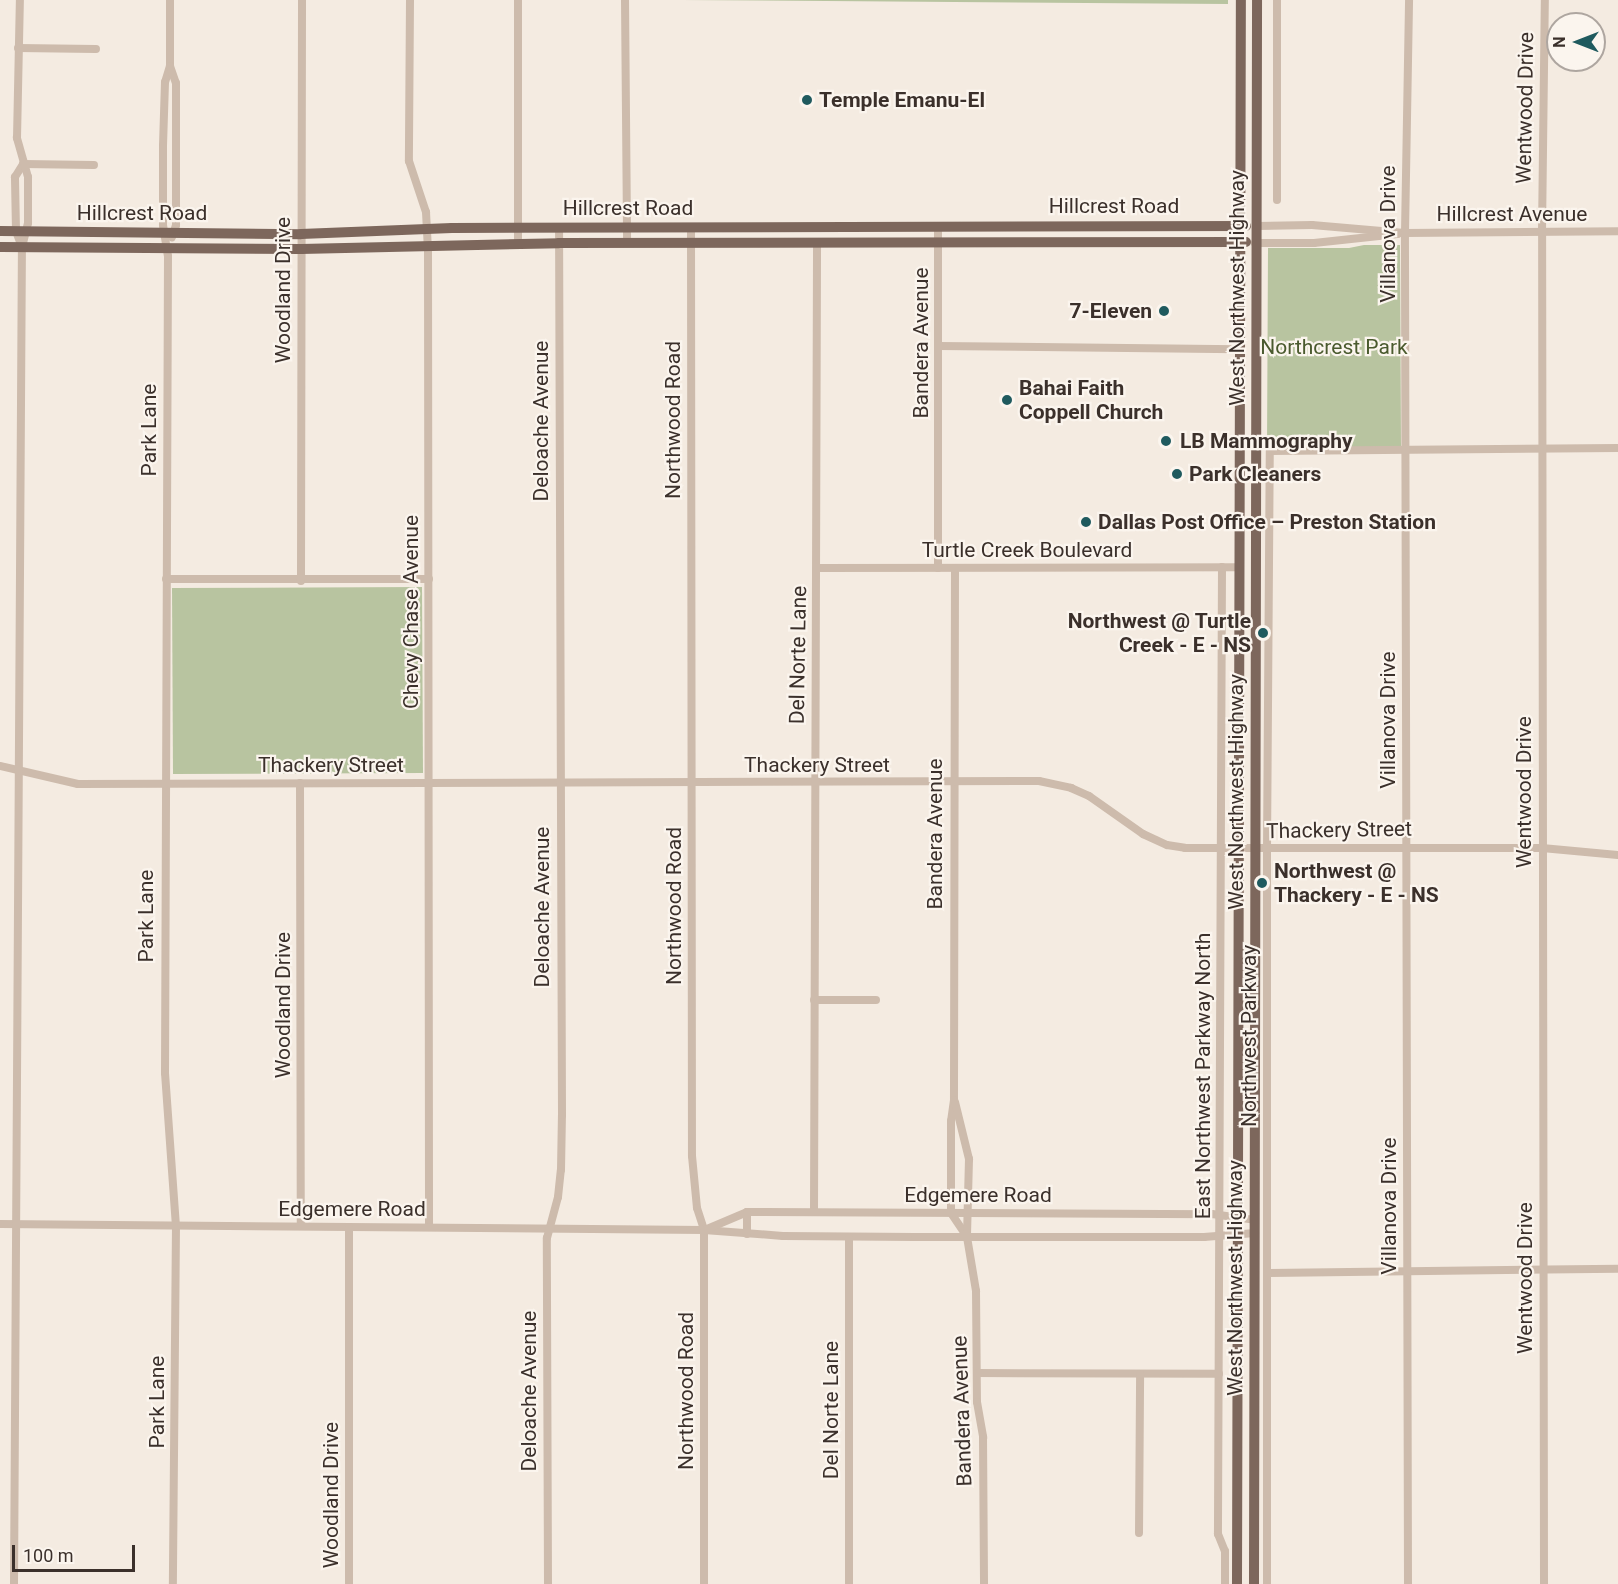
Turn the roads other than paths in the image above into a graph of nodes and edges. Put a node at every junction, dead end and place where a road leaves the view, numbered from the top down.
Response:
1 (20, 0) edge
2 (170, 0) edge
3 (302, 0) edge
4 (410, 0) edge
5 (518, 0) edge
6 (626, 0) edge
7 (1241, 0) edge
8 (1257, 0) edge
9 (1277, 0) edge
10 (1409, 0) edge
11 (1545, 0) edge
12 (18, 48) junction
13 (96, 49) dead end
14 (170, 66) junction
15 (22, 164) junction
16 (94, 165) dead end
17 (1277, 200) dead end
18 (1021, 225) junction
19 (1118, 226) junction
20 (1240, 226) junction
21 (1256, 226) junction
22 (626, 227) junction
23 (691, 227) junction
24 (821, 227) junction
25 (938, 227) junction
26 (517, 228) junction
27 (559, 228) junction
28 (427, 230) junction
29 (0, 231) edge
30 (16, 231) junction
31 (1618, 231) edge
32 (28, 232) junction
33 (1542, 232) junction
34 (169, 233) junction
35 (1405, 233) junction
36 (301, 234) junction
37 (691, 242) junction
38 (821, 242) junction
39 (939, 242) junction
40 (1021, 242) junction
41 (1118, 242) junction
42 (1240, 242) junction
43 (518, 243) junction
44 (559, 243) junction
45 (627, 243) junction
46 (1255, 243) junction
47 (428, 245) junction
48 (0, 247) edge
49 (22, 247) junction
50 (168, 248) junction
51 (301, 249) junction
52 (939, 346) junction
53 (1238, 349) junction
54 (1542, 447) junction
55 (1618, 448) edge
56 (1406, 449) junction
57 (1222, 567) junction
58 (1238, 567) junction
59 (817, 568) junction
60 (938, 568) junction
61 (955, 568) junction
62 (1256, 568) junction
63 (166, 579) junction
64 (429, 579) junction
65 (301, 580) junction
66 (0, 766) edge
67 (18, 771) junction
68 (559, 782) junction
69 (300, 783) junction
70 (430, 783) junction
71 (691, 783) junction
72 (814, 783) junction
73 (953, 783) junction
74 (164, 784) junction
75 (1406, 847) junction
76 (1542, 848) junction
77 (1221, 849) junction
78 (1238, 849) junction
79 (1254, 849) junction
80 (1267, 849) junction
81 (1618, 855) edge
82 (814, 1000) junction
83 (876, 1000) dead end
84 (954, 1100) junction
85 (747, 1212) junction
86 (814, 1212) junction
87 (951, 1212) junction
88 (969, 1213) junction
89 (1221, 1214) junction
90 (1238, 1217) junction
91 (1255, 1220) junction
92 (0, 1224) edge
93 (15, 1224) junction
94 (176, 1225) junction
95 (301, 1226) junction
96 (349, 1227) junction
97 (429, 1227) junction
98 (549, 1230) junction
99 (704, 1230) junction
100 (1255, 1233) junction
101 (747, 1234) junction
102 (1238, 1236) junction
103 (849, 1237) junction
104 (967, 1237) junction
105 (1221, 1237) junction
106 (1618, 1269) edge
107 (1543, 1270) junction
108 (1407, 1272) junction
109 (1268, 1273) junction
110 (976, 1373) junction
111 (1140, 1374) junction
112 (1219, 1374) junction
113 (1139, 1533) dead end
114 (14, 1584) edge
115 (173, 1584) edge
116 (349, 1584) edge
117 (548, 1584) edge
118 (704, 1584) edge
119 (849, 1584) edge
120 (984, 1584) edge
121 (1225, 1584) edge
122 (1237, 1584) edge
123 (1254, 1584) edge
124 (1266, 1584) edge
125 (1407, 1584) edge
126 (1544, 1584) edge

1 - 12 street
2 - 14 street, Park Lane
3 - 36 street, Woodland Drive
4 - 28 street, Chevy Chase Avenue
5 - 26 street
6 - 22 street
7 - 20 main road, West Northwest Highway
8 - 21 main road, West Northwest Highway
9 - 17 street
10 - 35 street, Villanova Drive
11 - 33 street, Wentwood Drive
12 - 13 street
12 - 15 street
14 - 34 street, Park Lane
14 - 34 street, Park Lane
15 - 16 street
15 - 30 street
15 - 32 street
18 - 19 main road, Hillcrest Road
18 - 25 main road, Hillcrest Road
18 - 40 main road
19 - 20 main road, Hillcrest Road
19 - 41 main road
20 - 21 main road, Hillcrest Road
20 - 42 main road, West Northwest Highway
21 - 35 street, Hillcrest Avenue
21 - 46 main road, West Northwest Highway
22 - 23 main road, Hillcrest Road
22 - 27 main road, Hillcrest Road
22 - 45 street
23 - 24 main road, Hillcrest Road
23 - 37 street, Northwood Road
24 - 25 main road, Hillcrest Road
24 - 38 main road
25 - 39 street, Bandera Avenue
26 - 27 main road, Hillcrest Road
26 - 28 main road, Hillcrest Road
26 - 43 street
27 - 44 street, Deloache Avenue
28 - 36 main road, Hillcrest Road
28 - 47 street, Chevy Chase Avenue
29 - 30 main road, Hillcrest Road
30 - 32 main road, Hillcrest Road
30 - 49 street
31 - 33 street, Hillcrest Avenue
32 - 34 main road, Hillcrest Road
32 - 49 street
33 - 35 street, Hillcrest Avenue
33 - 54 street, Wentwood Drive
34 - 36 main road, Hillcrest Road
34 - 50 street, Park Lane
35 - 46 street, Hillcrest Avenue
35 - 56 street, Villanova Drive
36 - 51 street, Woodland Drive
37 - 38 main road, Hillcrest Road
37 - 45 main road, Hillcrest Road
37 - 71 street, Northwood Road
38 - 39 main road, Hillcrest Road
38 - 59 street, Del Norte Lane
39 - 40 main road, Hillcrest Road
39 - 52 street, Bandera Avenue
40 - 41 main road, Hillcrest Road
41 - 42 main road, Hillcrest Road
42 - 46 main road, Hillcrest Road
42 - 53 main road, West Northwest Highway
43 - 44 main road, Hillcrest Road
43 - 47 main road, Hillcrest Road
44 - 45 main road, Hillcrest Road
44 - 68 street, Deloache Avenue
46 - 62 main road, West Northwest Highway
47 - 51 main road, Hillcrest Road
47 - 64 street, Chevy Chase Avenue
48 - 49 main road, Hillcrest Road
49 - 50 main road, Hillcrest Road
49 - 67 street
50 - 51 main road, Hillcrest Road
50 - 63 street, Park Lane
51 - 65 street, Woodland Drive
52 - 53 street
52 - 60 street, Bandera Avenue
53 - 58 main road, West Northwest Highway
54 - 55 street
54 - 56 street
54 - 76 street, Wentwood Drive
56 - 75 street, Villanova Drive
56 - 80 street, Northwest Parkway
57 - 58 street, Turtle Creek Boulevard
57 - 61 street, Turtle Creek Boulevard
57 - 77 street, East Northwest Parkway North
58 - 62 main road
58 - 78 main road, West Northwest Highway
59 - 60 street, Turtle Creek Boulevard
59 - 72 street, Del Norte Lane
60 - 61 street, Turtle Creek Boulevard
61 - 73 street, Bandera Avenue
62 - 79 main road, West Northwest Highway
63 - 65 street
63 - 74 street, Park Lane
64 - 65 street
64 - 70 street, Chevy Chase Avenue
66 - 67 street, Thackery Street
67 - 74 street, Thackery Street
67 - 93 street
68 - 70 street, Thackery Street
68 - 71 street, Thackery Street
68 - 98 street, Deloache Avenue
69 - 70 street, Thackery Street
69 - 74 street, Thackery Street
69 - 95 street, Woodland Drive
70 - 97 street, Chevy Chase Avenue
71 - 72 street, Thackery Street
71 - 99 street, Northwood Road
72 - 73 street, Thackery Street
72 - 82 street, Del Norte Lane
73 - 77 street, Thackery Street
73 - 84 street, Bandera Avenue
74 - 94 street, Park Lane
75 - 76 street, Thackery Street
75 - 80 street, Thackery Street
75 - 108 street, Villanova Drive
76 - 81 street, Thackery Street
76 - 107 street, Wentwood Drive
77 - 78 street, Thackery Street
77 - 89 street, East Northwest Parkway North
78 - 79 street, Thackery Street
78 - 90 main road, West Northwest Highway
79 - 80 street, Thackery Street
79 - 91 main road, West Northwest Highway
80 - 109 street, Northwest Parkway
82 - 83 street
82 - 86 street, Del Norte Lane
84 - 87 street, Bandera Avenue
84 - 88 street, Bandera Avenue
85 - 86 street, Edgemere Road
85 - 99 street, Edgemere Road
85 - 101 street
86 - 87 street, Edgemere Road
87 - 88 street, Edgemere Road
87 - 104 street, Bandera Avenue
88 - 89 street, Edgemere Road
88 - 104 street, Bandera Avenue
89 - 90 street, Edgemere Road
89 - 105 street, East Northwest Parkway North
90 - 91 street, Edgemere Road
90 - 102 main road, West Northwest Highway
91 - 100 main road, West Northwest Highway
92 - 93 street, Edgemere Road
93 - 94 street, Edgemere Road
93 - 114 street
94 - 95 street, Edgemere Road
94 - 115 street, Park Lane
95 - 96 street, Edgemere Road
96 - 97 street, Edgemere Road
96 - 116 street, Woodland Drive
97 - 98 street, Edgemere Road
98 - 99 street, Edgemere Road
98 - 117 street, Deloache Avenue
99 - 101 street, Edgemere Road
99 - 118 street, Northwood Road
100 - 102 street, Edgemere Road
100 - 123 main road, West Northwest Highway
101 - 103 street, Edgemere Road
102 - 105 street, Edgemere Road
102 - 122 main road, West Northwest Highway
103 - 104 street, Edgemere Road
103 - 119 street, Del Norte Lane
104 - 105 street, Edgemere Road
104 - 110 street, Bandera Avenue
105 - 112 street, East Northwest Parkway North
106 - 107 street
107 - 108 street
107 - 126 street, Wentwood Drive
108 - 109 street
108 - 125 street, Villanova Drive
109 - 124 street, Northwest Parkway
110 - 111 street
110 - 120 street, Bandera Avenue
111 - 112 street
111 - 113 street
112 - 121 street, East Northwest Parkway North

